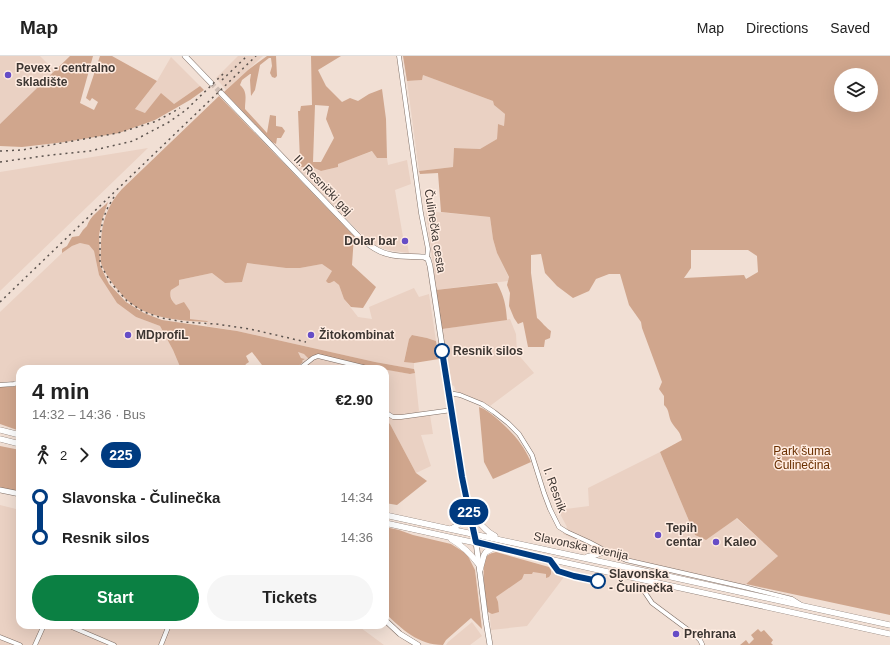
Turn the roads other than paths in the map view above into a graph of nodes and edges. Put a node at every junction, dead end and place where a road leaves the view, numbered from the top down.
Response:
1 (185, 56) edge
2 (399, 56) edge
3 (211, 83) tunnel mouth
4 (221, 93) tunnel mouth
5 (427, 258) junction
6 (304, 365) edge
7 (355, 365) edge
8 (16, 383) edge
9 (0, 385) edge
10 (449, 393) junction
11 (452, 410) junction
12 (389, 414) edge
13 (0, 430) edge
14 (16, 434) edge
15 (0, 439) edge
16 (16, 443) edge
17 (0, 490) edge
18 (16, 493) edge
19 (468, 506) junction
20 (389, 516) edge
21 (389, 524) edge
22 (451, 529) junction
23 (474, 534) junction
24 (445, 536) junction
25 (505, 541) junction
26 (476, 542) junction
27 (495, 547) junction
28 (606, 551) junction
29 (584, 557) junction
30 (479, 568) junction
31 (655, 582) junction
32 (801, 605) junction
33 (389, 624) edge
34 (890, 625) edge
35 (42, 629) edge
36 (76, 629) edge
37 (167, 629) edge
38 (890, 634) edge
39 (0, 637) edge
40 (20, 645) edge
41 (35, 645) edge
42 (114, 645) edge
43 (161, 645) edge
44 (418, 645) edge
45 (490, 645) edge
46 (702, 645) edge
47 (708, 645) edge

1 - 3 street
2 - 5 street, Čulinečka cesta
4 - 5 street, II. Resnički gaj
5 - 10 street, Čulinečka cesta
6 - 7 street
8 - 9 street
10 - 11 street, Čulinečka cesta
10 - 28 street, I. Resnik
11 - 12 street
11 - 19 street, Čulinečka cesta
13 - 14 main road
15 - 16 main road
17 - 18 street
19 - 22 main road
19 - 23 street, Čulinečka cesta
19 - 25 main road
20 - 22 main road, Slavonska avenija
21 - 24 main road, Slavonska avenija
22 - 23 main road, Slavonska avenija
23 - 25 main road, Slavonska avenija
23 - 26 street, Čulinečka cesta
24 - 26 main road, Slavonska avenija
24 - 30 main road
25 - 29 main road, Slavonska avenija
26 - 27 main road, Slavonska avenija
26 - 30 street, Čulinečka cesta
27 - 30 main road
27 - 31 main road, Slavonska avenija
28 - 29 main road
28 - 32 street, I. Resnik
29 - 32 main road, Slavonska avenija
30 - 45 street, Čulinečka cesta
31 - 38 main road, Slavonska avenija
31 - 46 street
32 - 34 main road, Slavonska avenija
33 - 44 street
35 - 41 street
36 - 42 street
37 - 43 street
39 - 40 street
46 - 47 street

